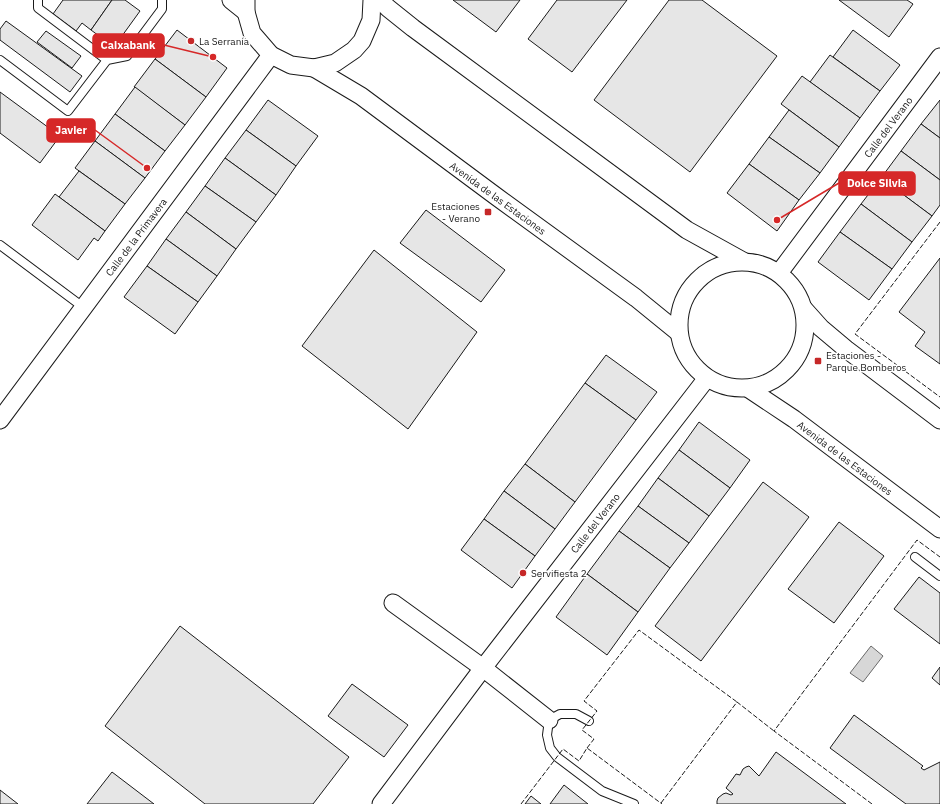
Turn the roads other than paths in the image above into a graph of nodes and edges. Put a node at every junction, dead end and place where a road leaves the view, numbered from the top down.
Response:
1 (38, 0) edge
2 (162, 0) edge
3 (231, 0) edge
4 (372, 0) edge
5 (380, 0) edge
6 (246, 6) edge
7 (271, 55) junction
8 (940, 57) edge
9 (0, 60) edge
10 (106, 60) junction
11 (314, 68) junction
12 (0, 245) edge
13 (743, 261) junction
14 (780, 273) junction
15 (83, 307) junction
16 (804, 308) junction
17 (679, 333) junction
18 (707, 378) junction
19 (749, 388) junction
20 (0, 420) edge
21 (940, 420) edge
22 (940, 529) edge
23 (915, 557) dead end
24 (940, 576) edge
25 (393, 603) dead end
26 (483, 668) junction
27 (549, 720) junction
28 (589, 721) dead end
29 (381, 804) edge
30 (634, 804) edge

1 - 10 lane
2 - 10 lane
3 - 6 street
4 - 11 street
5 - 13 street
6 - 7 street
7 - 11 street
7 - 15 street, Calle de la Primavera
8 - 14 street, Calle del Verano
9 - 10 lane
11 - 17 street, Avenida de las Estaciones
12 - 15 lane
13 - 14 street
13 - 17 street
14 - 16 street
15 - 20 street, Calle de la Primavera
16 - 19 street
16 - 21 street
17 - 18 street
18 - 19 street
18 - 26 street, Calle del Verano
19 - 22 street, Avenida de las Estaciones
23 - 24 lane
25 - 26 street
26 - 27 street
26 - 29 street, Calle del Verano
27 - 28 lane
27 - 30 lane

